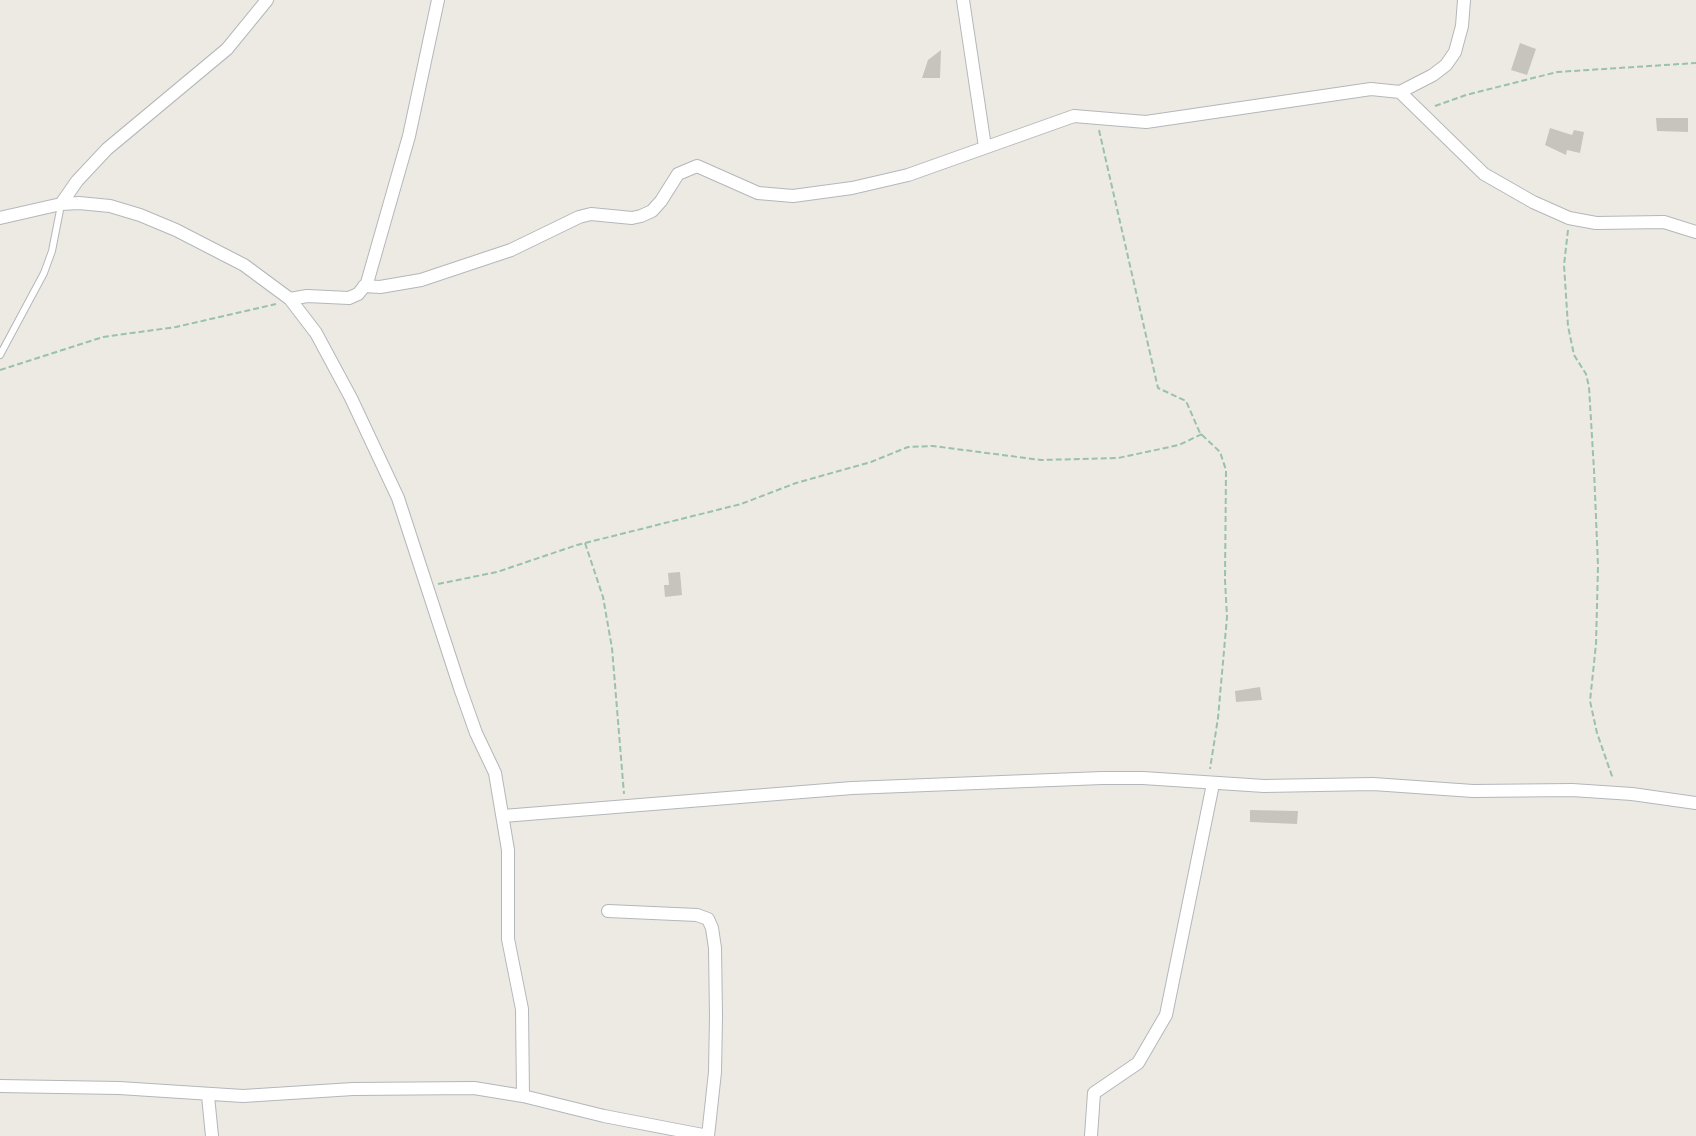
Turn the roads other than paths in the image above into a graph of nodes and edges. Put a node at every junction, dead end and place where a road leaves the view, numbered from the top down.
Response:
1 (267, 0) edge
2 (438, 0) edge
3 (963, 0) edge
4 (1464, 0) edge
5 (1400, 92) junction
6 (985, 147) junction
7 (61, 204) junction
8 (0, 218) edge
9 (1696, 232) edge
10 (364, 286) junction
11 (290, 299) junction
12 (0, 355) edge
13 (1210, 784) junction
14 (1696, 803) edge
15 (503, 816) junction
16 (609, 911) dead end
17 (0, 1086) edge
18 (208, 1096) junction
19 (523, 1096) junction
20 (212, 1136) edge
21 (708, 1136) edge
22 (1091, 1136) edge

1 - 7 street
2 - 10 street
3 - 6 street
4 - 5 street
5 - 6 street
5 - 9 street
6 - 10 street
7 - 8 street
7 - 11 street
7 - 12 lane
10 - 11 street
11 - 15 street
13 - 14 street
13 - 15 street
13 - 22 street
15 - 19 street
16 - 21 street
17 - 18 street
18 - 19 street
18 - 20 street
19 - 21 street

